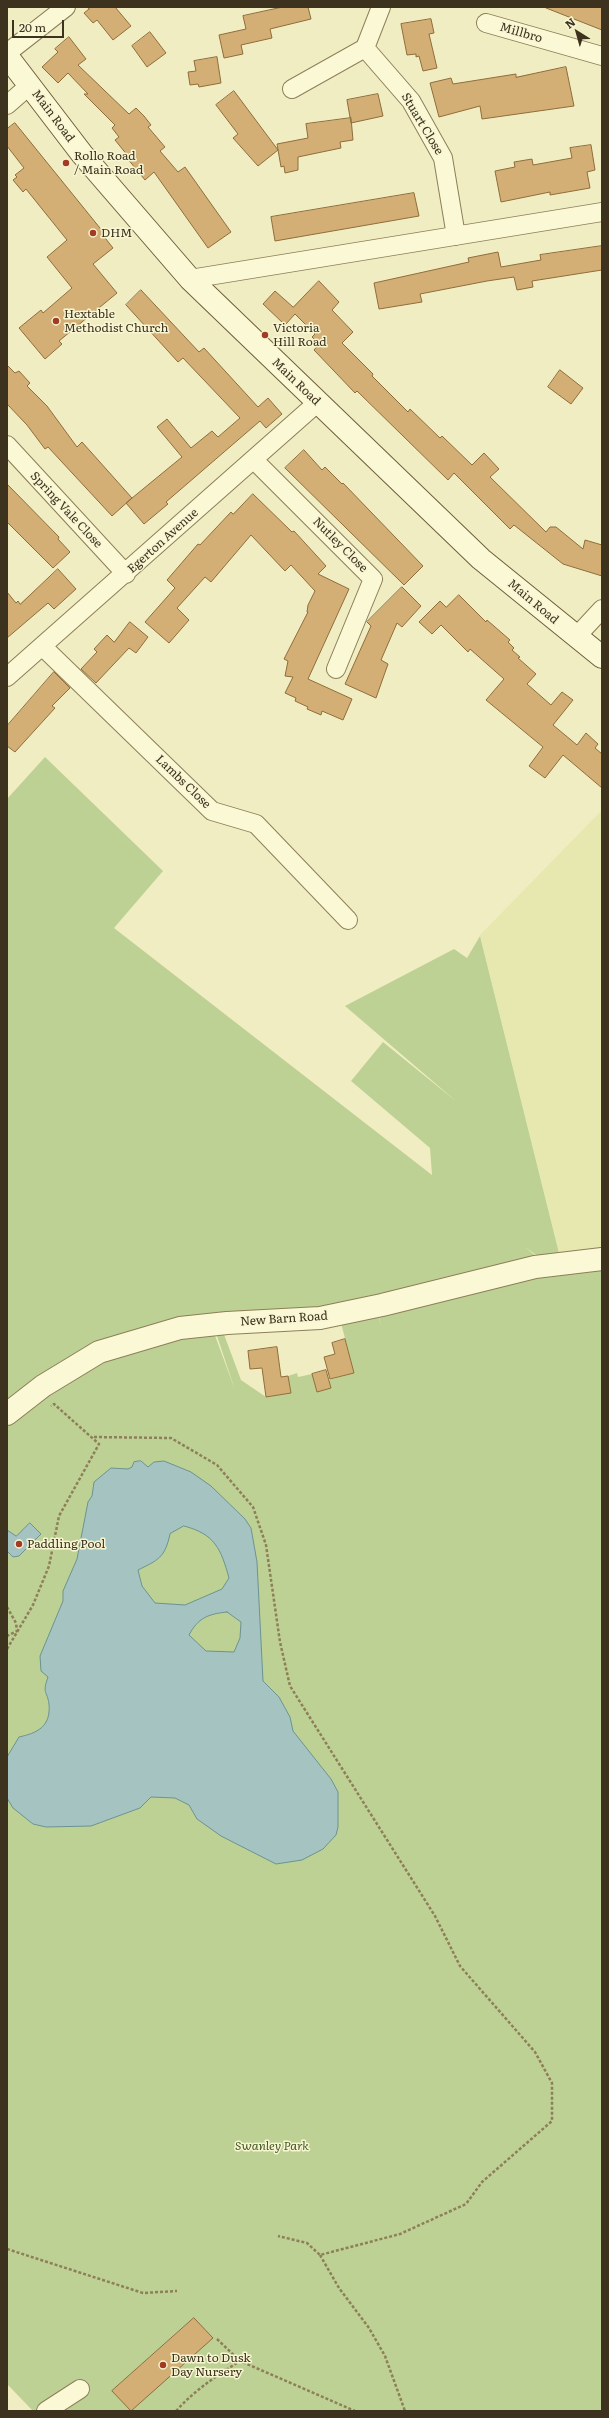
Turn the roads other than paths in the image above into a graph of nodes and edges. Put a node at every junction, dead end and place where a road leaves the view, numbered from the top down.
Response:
1 (66, 7) edge
2 (381, 7) edge
3 (486, 23) dead end
4 (365, 48) junction
5 (7, 55) edge
6 (602, 56) edge
7 (30, 85) junction
8 (292, 89) dead end
9 (7, 104) edge
10 (602, 212) edge
11 (456, 236) junction
12 (190, 279) junction
13 (317, 403) junction
14 (7, 445) edge
15 (254, 460) junction
16 (126, 574) junction
17 (602, 609) edge
18 (576, 637) junction
19 (42, 646) junction
20 (602, 657) edge
21 (336, 669) dead end
22 (7, 677) edge
23 (348, 920) dead end
24 (602, 1260) edge
25 (7, 1414) edge
26 (80, 2389) dead end
27 (46, 2411) edge

1 - 5 street
2 - 4 street
3 - 6 street, Millbro
4 - 8 street
4 - 11 street, Stuart Close
5 - 7 main road, Main Road
7 - 9 street
7 - 12 main road, Main Road
10 - 11 street
11 - 12 street
12 - 13 main road, Main Road
13 - 15 street, Egerton Avenue
13 - 18 main road, Main Road
14 - 16 street, Spring Vale Close
15 - 16 street, Egerton Avenue
15 - 21 street, Nutley Close
16 - 19 street, Egerton Avenue
17 - 18 street
18 - 20 main road, Main Road
19 - 22 street, Egerton Avenue
19 - 23 street, Lambs Close
24 - 25 main road, New Barn Road
26 - 27 street

